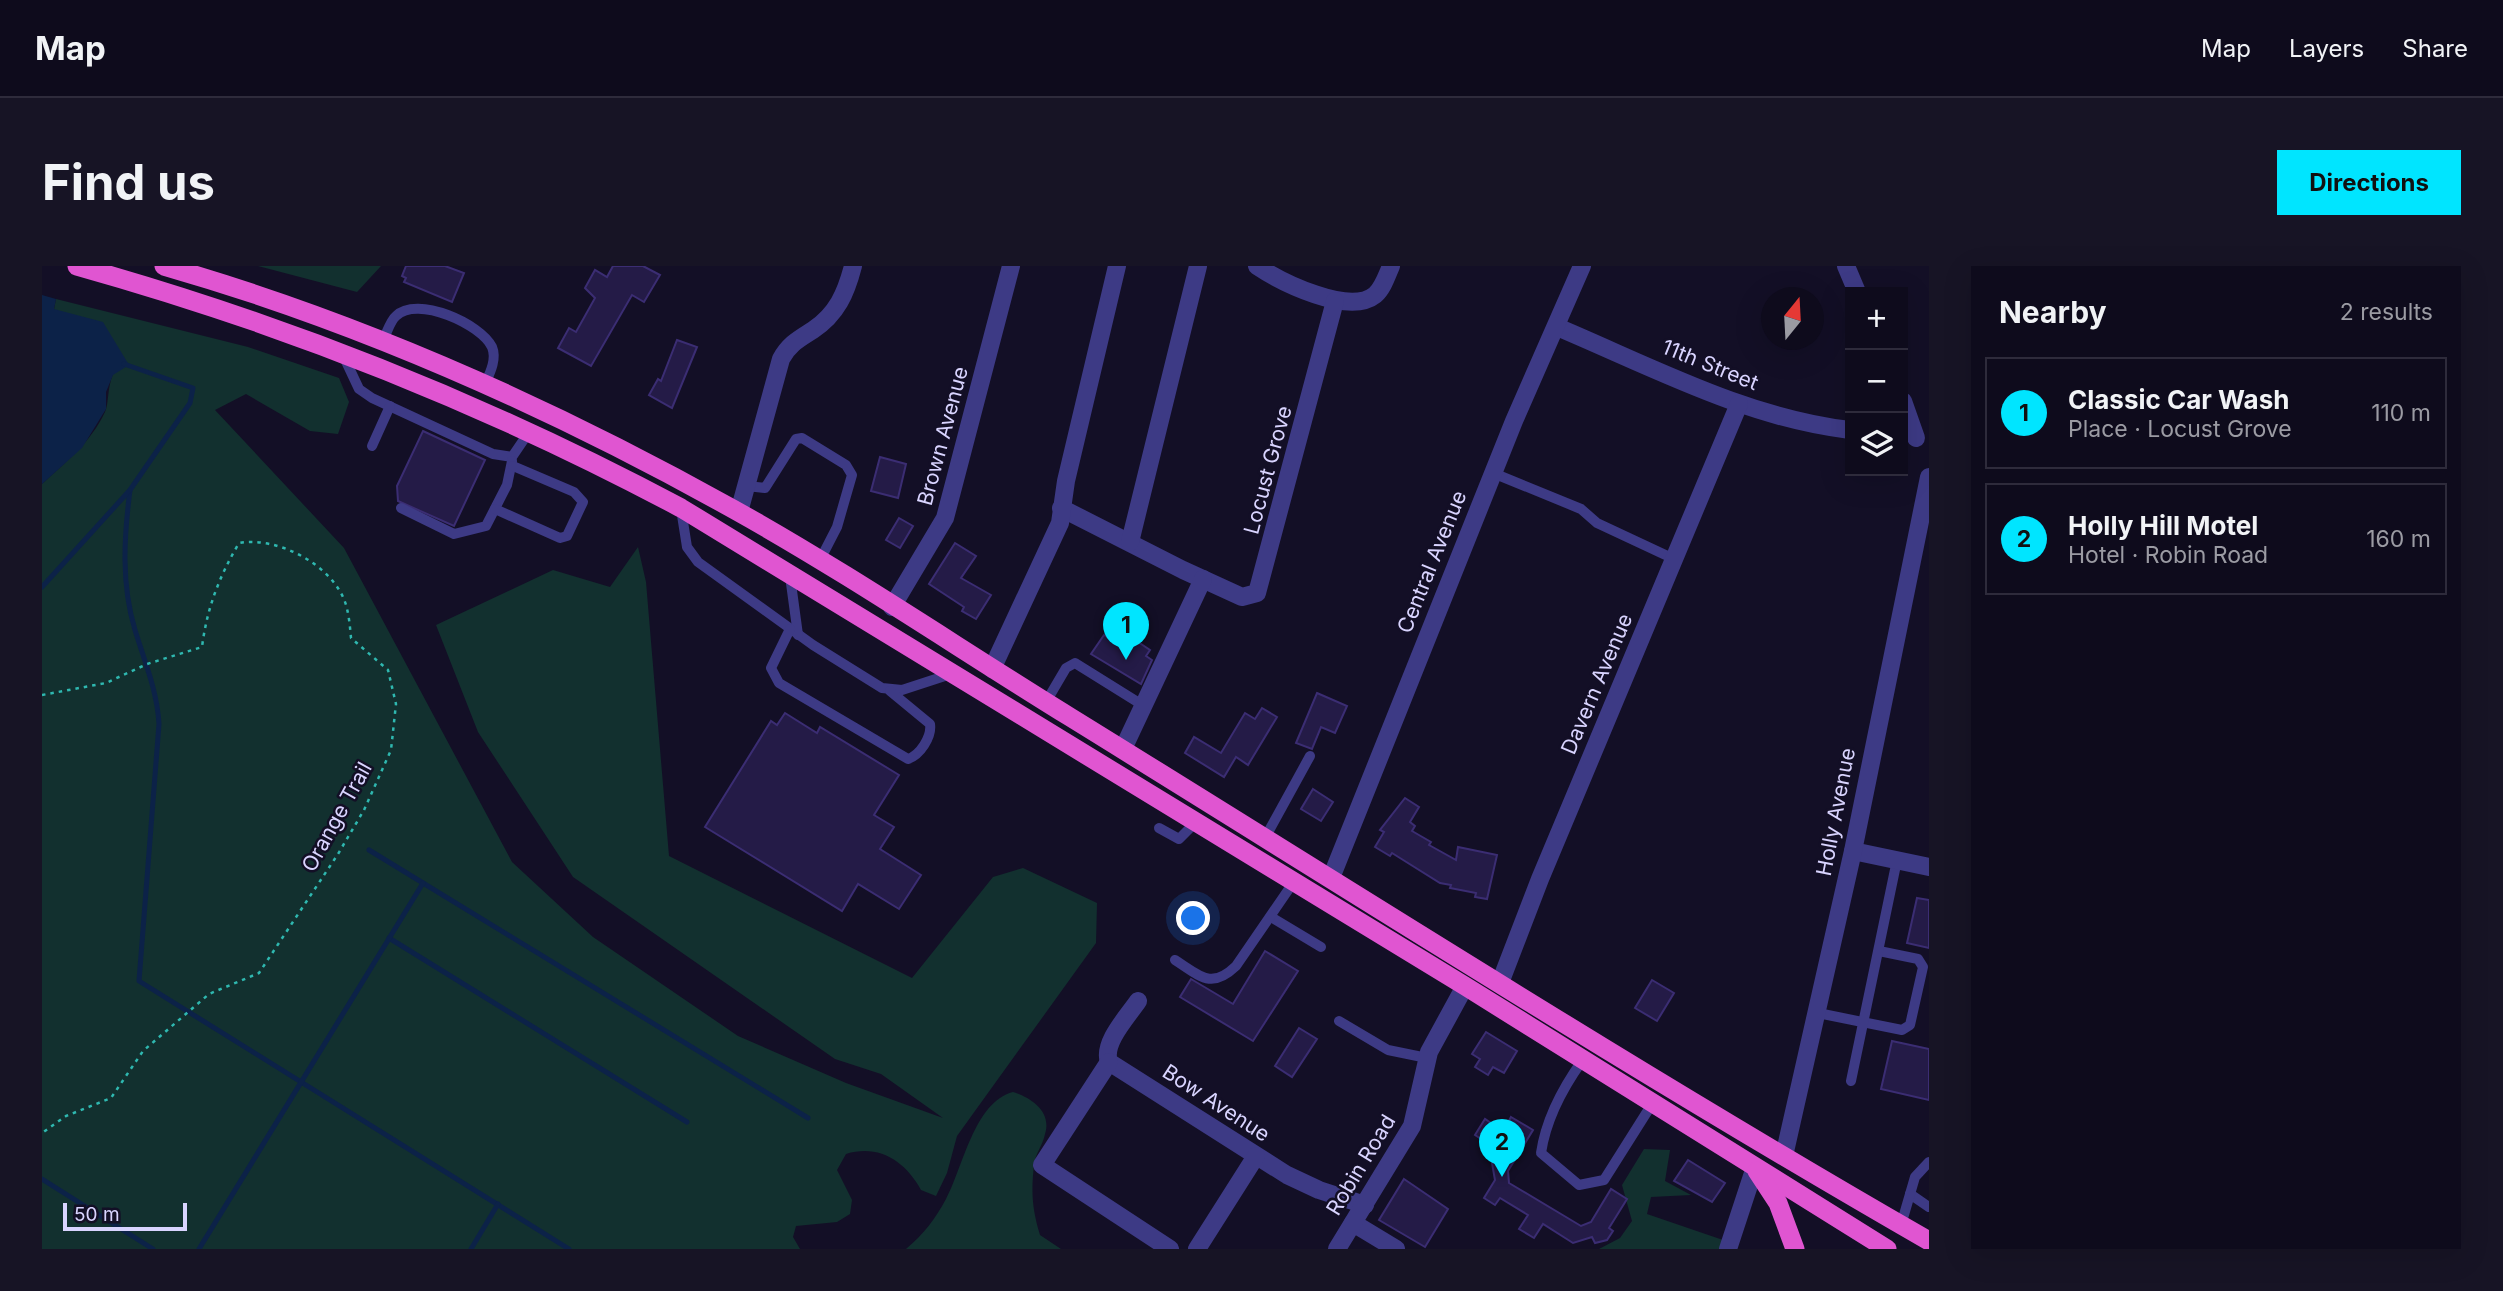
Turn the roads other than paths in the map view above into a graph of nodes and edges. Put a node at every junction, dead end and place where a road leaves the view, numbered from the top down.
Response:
1 (78, 266) edge
2 (164, 266) edge
3 (853, 266) edge
4 (1012, 266) edge
5 (1116, 266) edge
6 (1198, 266) edge
7 (1257, 266) edge
8 (1391, 266) edge
9 (1582, 266) edge
10 (1846, 266) edge
11 (1855, 287) edge
12 (1335, 301) junction
13 (1557, 327) junction
14 (383, 340) junction
15 (341, 351) junction
16 (485, 384) junction
17 (1739, 404) junction
18 (390, 406) junction
19 (1907, 413) edge
20 (1845, 429) edge
21 (529, 431) junction
22 (1916, 439) edge
23 (372, 446) dead end
24 (512, 462) junction
25 (1493, 473) junction
26 (1929, 477) edge
27 (747, 486) junction
28 (401, 508) dead end
29 (681, 508) junction
30 (1061, 508) junction
31 (495, 509) junction
32 (739, 512) junction
33 (1130, 542) junction
34 (1674, 559) junction
35 (819, 562) junction
36 (789, 572) junction
37 (1203, 579) junction
38 (892, 607) junction
39 (794, 632) junction
40 (992, 669) junction
41 (953, 673) junction
42 (890, 691) junction
43 (1046, 702) junction
44 (1144, 706) junction
45 (1122, 749) junction
46 (1310, 757) dead end
47 (1195, 823) junction
48 (1160, 828) dead end
49 (1265, 838) junction
50 (1853, 851) junction
51 (1897, 860) junction
52 (1929, 867) edge
53 (1331, 878) junction
54 (1293, 883) junction
55 (1271, 917) junction
56 (1321, 947) dead end
57 (1879, 951) junction
58 (1175, 960) dead end
59 (1500, 983) junction
60 (1465, 986) junction
61 (1138, 1001) dead end
62 (1818, 1013) junction
63 (1339, 1021) dead end
64 (1864, 1022) junction
65 (1427, 1058) junction
66 (1582, 1061) junction
67 (1109, 1062) junction
68 (1851, 1081) dead end
69 (1652, 1104) junction
70 (1256, 1156) junction
71 (1784, 1156) junction
72 (1929, 1162) edge
73 (1755, 1167) junction
74 (1910, 1195) junction
75 (1365, 1205) junction
76 (1929, 1207) edge
77 (1353, 1223) junction
78 (1919, 1231) edge
79 (1170, 1249) edge
80 (1197, 1249) edge
81 (1338, 1249) edge
82 (1396, 1249) edge
83 (1728, 1249) edge
84 (1795, 1249) edge
85 (1887, 1249) edge

1 - 15 highway
2 - 14 highway
3 - 27 street
4 - 38 street, Brown Avenue
5 - 30 street
6 - 33 street
7 - 12 street
8 - 12 street
9 - 13 street, Central Avenue
10 - 11 street
12 - 37 street, Locust Grove
13 - 17 street, 11th Street
13 - 25 street, Central Avenue
14 - 16 highway
14 - 16 lane
15 - 18 lane
15 - 21 highway
16 - 32 highway
17 - 20 street, 11th Street
17 - 34 street, Davern Avenue
18 - 23 lane
18 - 24 lane
19 - 22 street
21 - 24 lane
21 - 29 highway
24 - 31 lane
24 - 31 lane
25 - 34 lane
25 - 53 street, Central Avenue
26 - 50 street, Holly Avenue
27 - 32 street
27 - 35 lane
28 - 31 lane
29 - 36 highway
29 - 39 lane
30 - 33 street, Locust Grove
30 - 40 street
32 - 35 highway
33 - 37 street, Locust Grove
34 - 59 street, Davern Avenue
35 - 38 highway
36 - 39 lane
36 - 41 highway
37 - 44 street
38 - 40 highway
39 - 42 lane
39 - 42 lane
40 - 43 highway
41 - 42 lane
41 - 47 highway
43 - 44 lane
43 - 45 highway
44 - 45 street
45 - 49 highway
46 - 49 lane
47 - 48 lane
47 - 54 highway
49 - 53 highway
50 - 51 street
50 - 62 street, Holly Avenue
51 - 52 street
51 - 57 lane
53 - 59 highway
54 - 55 lane
54 - 60 highway
55 - 56 lane
55 - 58 lane
57 - 64 lane
57 - 64 lane
59 - 71 highway
60 - 65 street, Robin Road
60 - 66 highway
61 - 67 street
62 - 64 lane
62 - 71 street, Holly Avenue
63 - 65 lane
64 - 68 lane
65 - 75 street, Robin Road
66 - 69 highway
66 - 69 lane
67 - 70 street, Bow Avenue
67 - 79 street
69 - 73 highway
70 - 75 street, Bow Avenue
70 - 80 street
71 - 78 highway
72 - 74 lane
73 - 83 street
73 - 84 highway
73 - 85 highway
74 - 76 lane
74 - 78 lane
75 - 77 street, Robin Road
77 - 81 street, Robin Road
77 - 82 street

